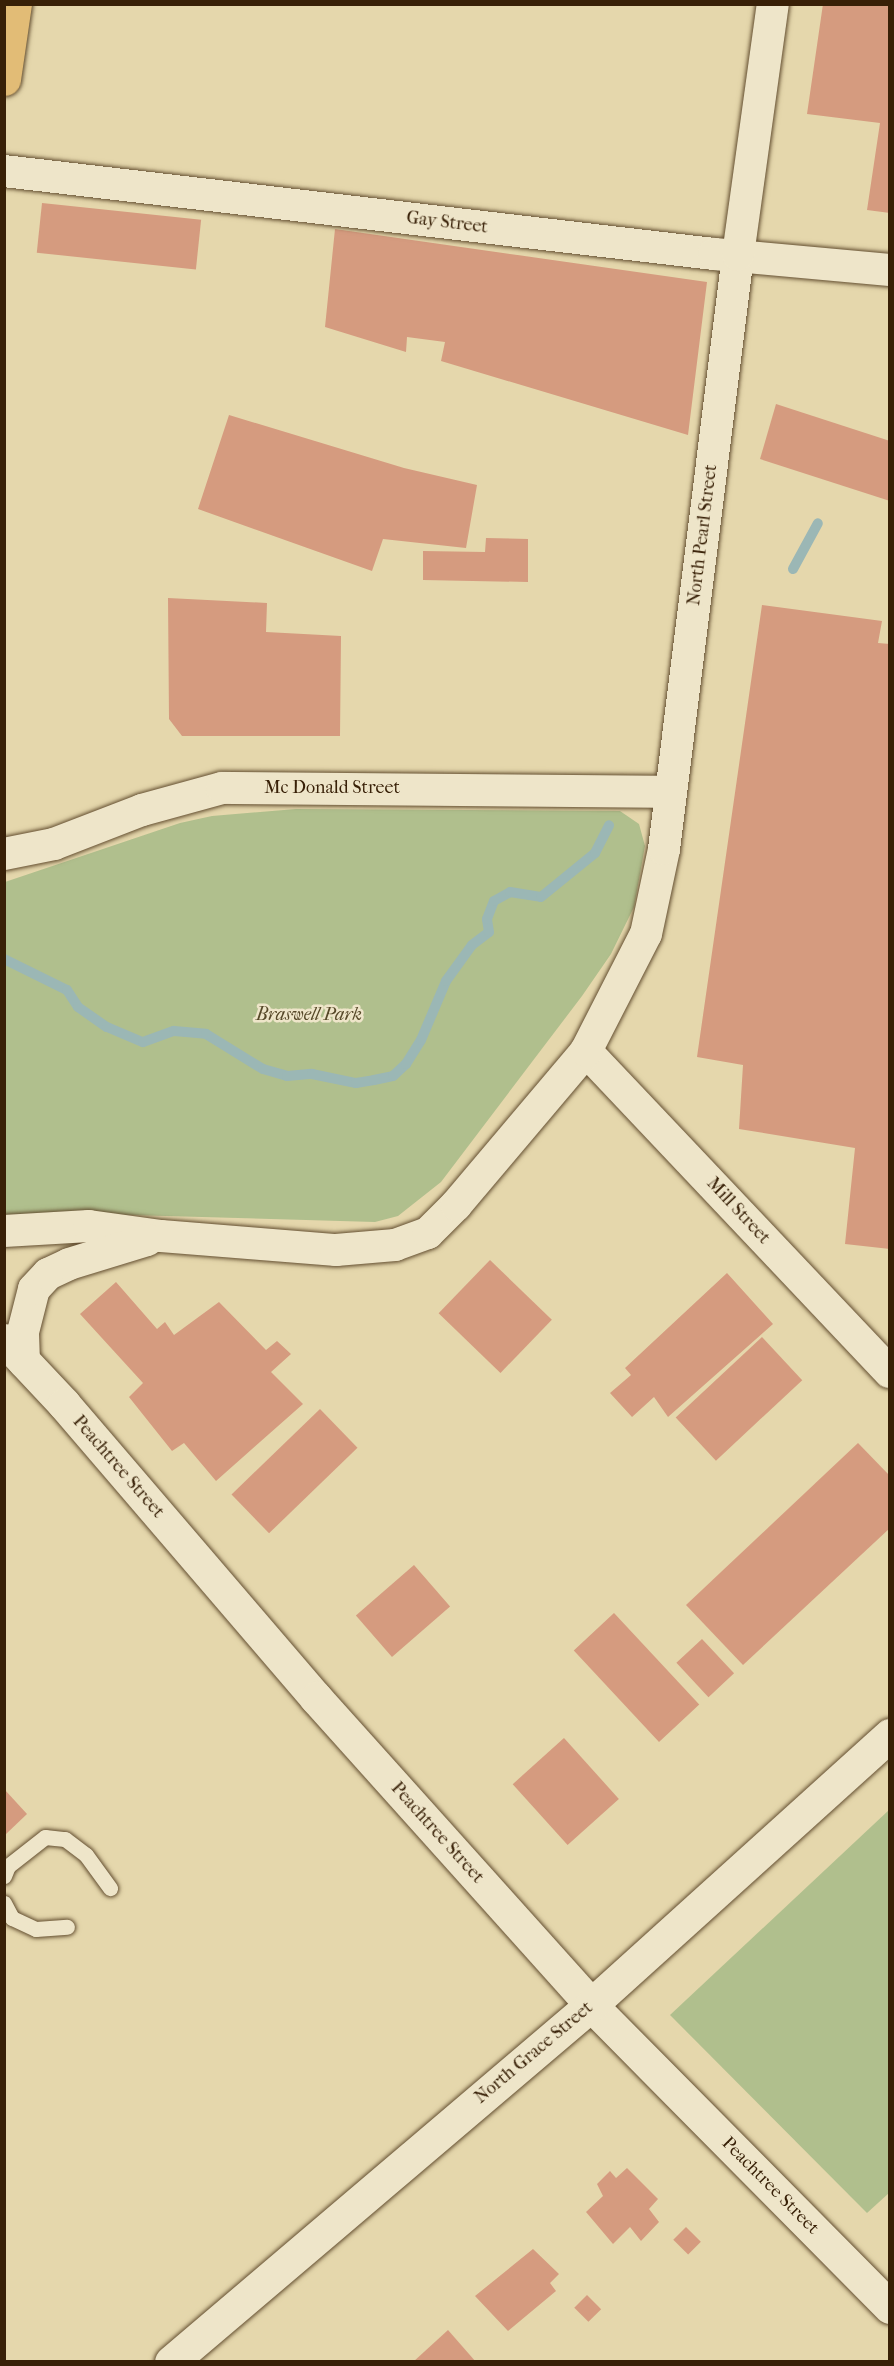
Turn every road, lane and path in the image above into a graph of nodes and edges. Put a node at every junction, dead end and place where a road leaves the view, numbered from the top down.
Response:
1 (15, 4) edge
2 (773, 4) edge
3 (4, 79) edge
4 (4, 171) edge
5 (738, 255) junction
6 (890, 270) edge
7 (670, 792) junction
8 (4, 854) edge
9 (586, 1051) junction
10 (4, 1230) edge
11 (161, 1236) junction
12 (14, 1351) edge
13 (890, 1372) edge
14 (890, 1735) edge
15 (4, 1876) edge
16 (110, 1888) dead end
17 (4, 1903) edge
18 (67, 1927) dead end
19 (591, 2005) junction
20 (890, 2307) edge
21 (171, 2361) edge

1 - 3 main road
2 - 5 street, North Pearl Street
4 - 5 street, Gay Street
5 - 6 street, Gay Street
5 - 7 street, North Pearl Street
7 - 8 street, Mc Donald Street
7 - 9 street, North Pearl Street
9 - 11 street, North Pearl Street
9 - 13 street, Mill Street
10 - 11 street, North Pearl Street
11 - 12 street
12 - 19 main road, Peachtree Street
14 - 19 main road, North Grace Street
15 - 16 lane
17 - 18 lane
19 - 20 main road, Peachtree Street
19 - 21 main road, North Grace Street

